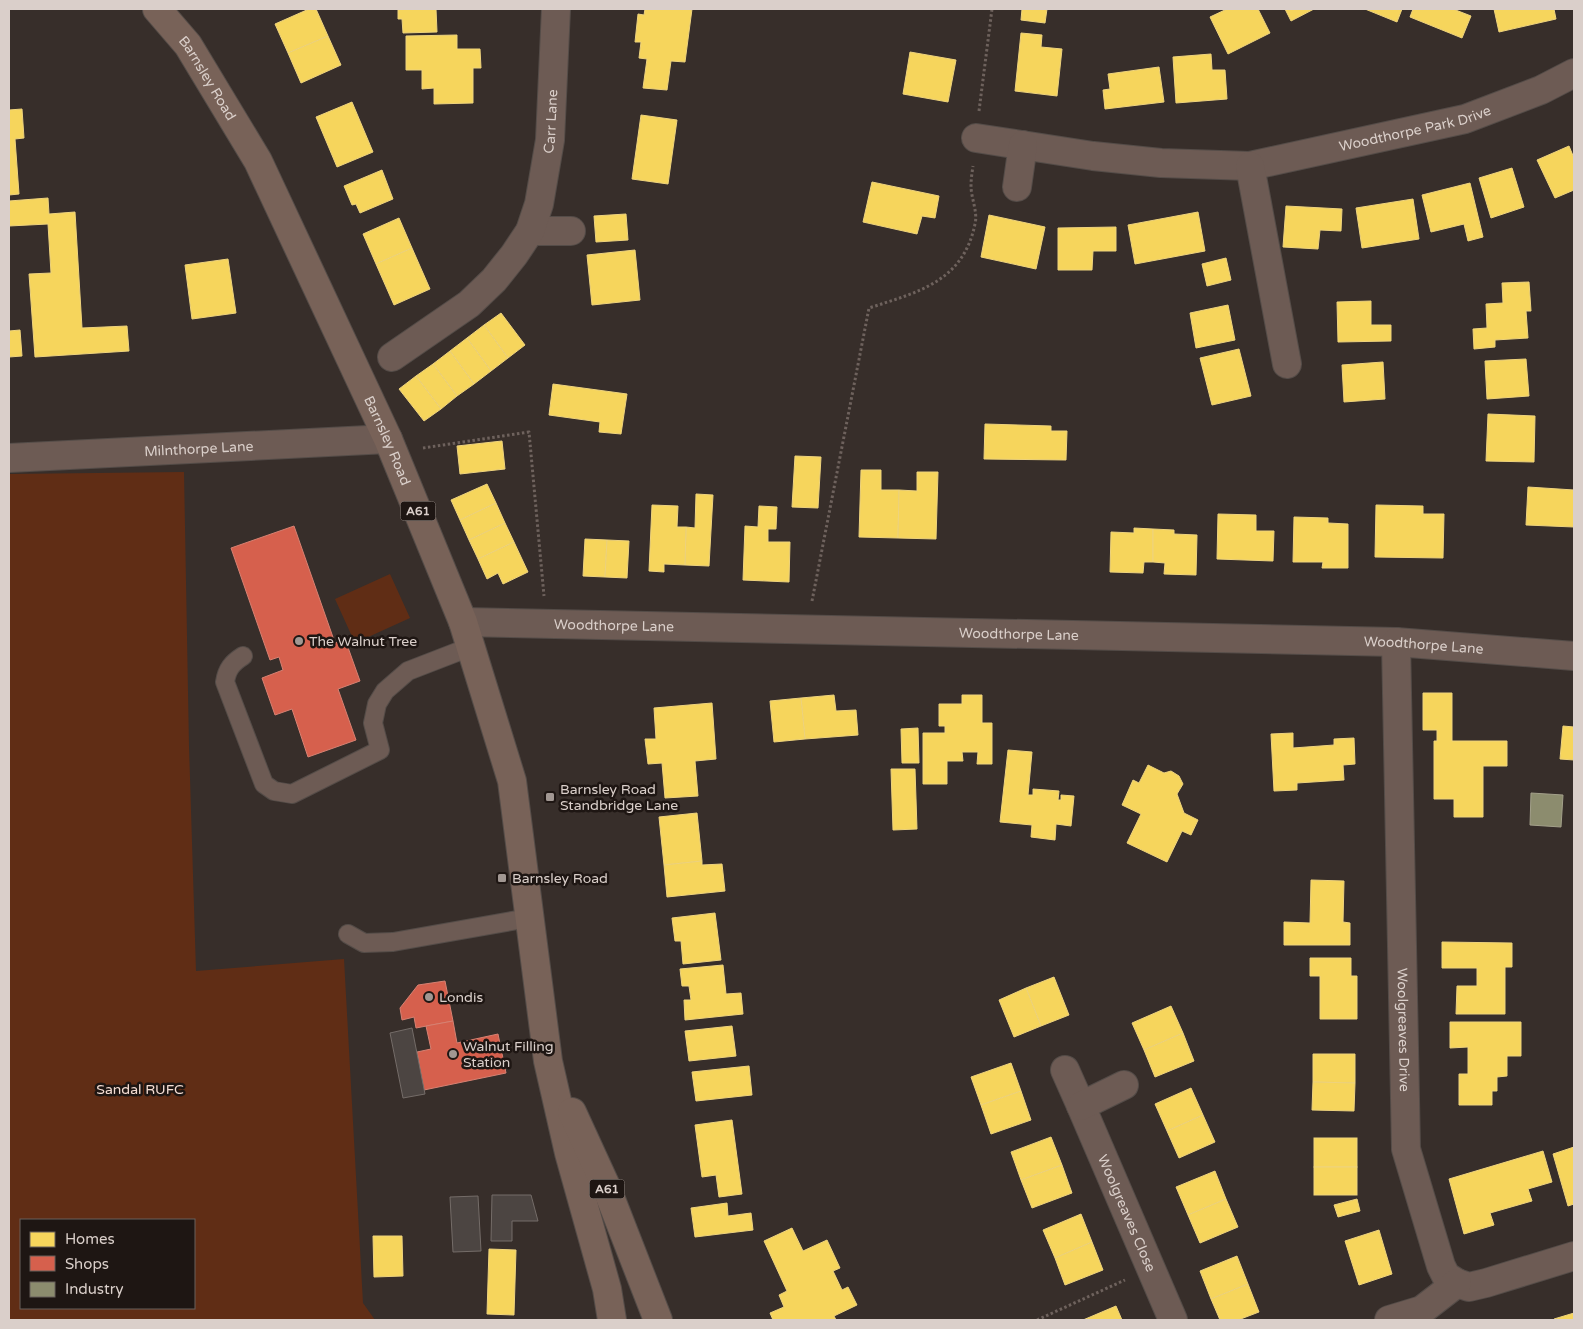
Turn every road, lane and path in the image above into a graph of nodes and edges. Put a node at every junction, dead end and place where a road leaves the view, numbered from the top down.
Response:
1 (157, 9) edge
2 (556, 9) edge
3 (992, 9) edge
4 (1574, 73) edge
5 (976, 138) junction
6 (1023, 146) junction
7 (1250, 166) junction
8 (1017, 187) dead end
9 (530, 231) junction
10 (571, 231) dead end
11 (392, 357) dead end
12 (1286, 364) dead end
13 (391, 446) junction
14 (9, 458) edge
15 (547, 624) junction
16 (806, 629) junction
17 (467, 634) junction
18 (1396, 642) junction
19 (244, 656) dead end
20 (1574, 656) edge
21 (529, 918) junction
22 (348, 934) dead end
23 (548, 1061) junction
24 (1065, 1070) dead end
25 (1124, 1085) dead end
26 (1081, 1106) junction
27 (1574, 1256) edge
28 (1151, 1268) junction
29 (1457, 1283) junction
30 (612, 1320) edge
31 (658, 1320) edge
32 (1038, 1320) edge
33 (1173, 1320) edge
34 (1389, 1320) edge

1 - 13 main road, Barnsley Road / A61
2 - 9 street, Carr Lane
3 - 5 path
4 - 7 street, Woodthorpe Park Drive
5 - 6 street, Woodthorpe Park Drive
5 - 16 path
6 - 7 street, Woodthorpe Park Drive
6 - 8 street
7 - 12 street
9 - 10 street
9 - 11 street, Carr Lane
13 - 14 street, Milnthorpe Lane
13 - 15 path
13 - 17 main road, Barnsley Road / A61
15 - 16 street, Woodthorpe Lane
15 - 17 street, Woodthorpe Lane
16 - 18 street, Woodthorpe Lane
17 - 19 lane
17 - 21 main road, Barnsley Road / A61
18 - 20 street, Woodthorpe Lane
18 - 29 street, Woolgreaves Drive
21 - 22 lane
21 - 23 main road, Barnsley Road / A61
23 - 30 main road, Barnsley Road / A61
23 - 31 main road, A61
24 - 26 street, Woolgreaves Close
25 - 26 street
26 - 28 street, Woolgreaves Close
27 - 29 street
28 - 32 path
28 - 33 street, Woolgreaves Close
29 - 34 street

